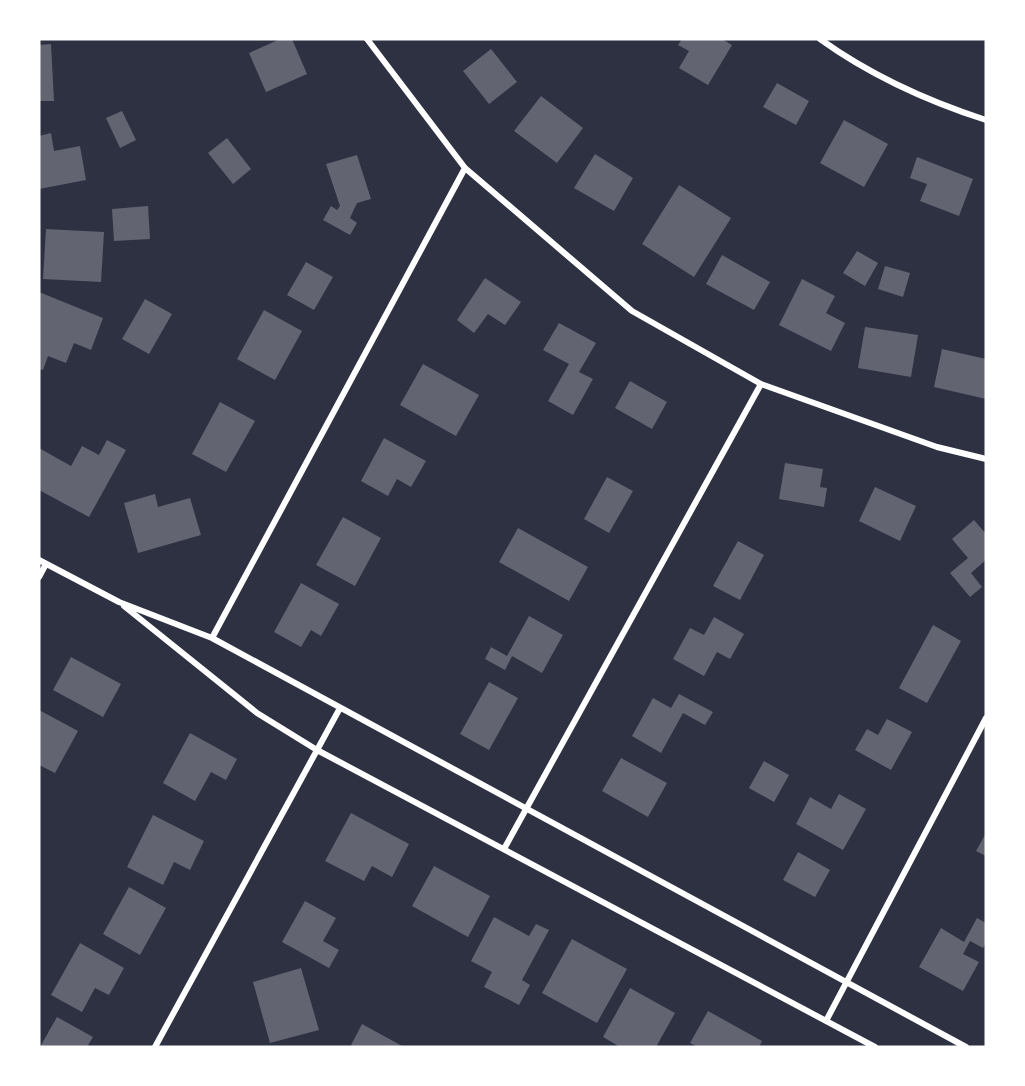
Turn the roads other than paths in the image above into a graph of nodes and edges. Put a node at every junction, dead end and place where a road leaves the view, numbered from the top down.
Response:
1 (367, 39) edge
2 (820, 39) edge
3 (986, 120) edge
4 (465, 168) junction
5 (761, 384) junction
6 (986, 459) edge
7 (39, 560) edge
8 (46, 564) junction
9 (39, 577) edge
10 (119, 602) junction
11 (212, 638) junction
12 (340, 708) junction
13 (986, 717) edge
14 (318, 750) junction
15 (527, 808) junction
16 (504, 849) junction
17 (847, 983) junction
18 (826, 1022) junction
19 (156, 1047) edge
20 (875, 1047) edge
21 (966, 1047) edge

1 - 4 street
2 - 3 street
4 - 5 street
4 - 11 street
5 - 6 street
5 - 15 street
7 - 8 street
8 - 9 street
8 - 10 street
10 - 11 street
10 - 14 street
11 - 12 street
12 - 14 street
12 - 15 street
13 - 17 street
14 - 16 street
14 - 19 street
15 - 16 street
15 - 17 street
16 - 18 street
17 - 18 street
17 - 21 street
18 - 20 street

